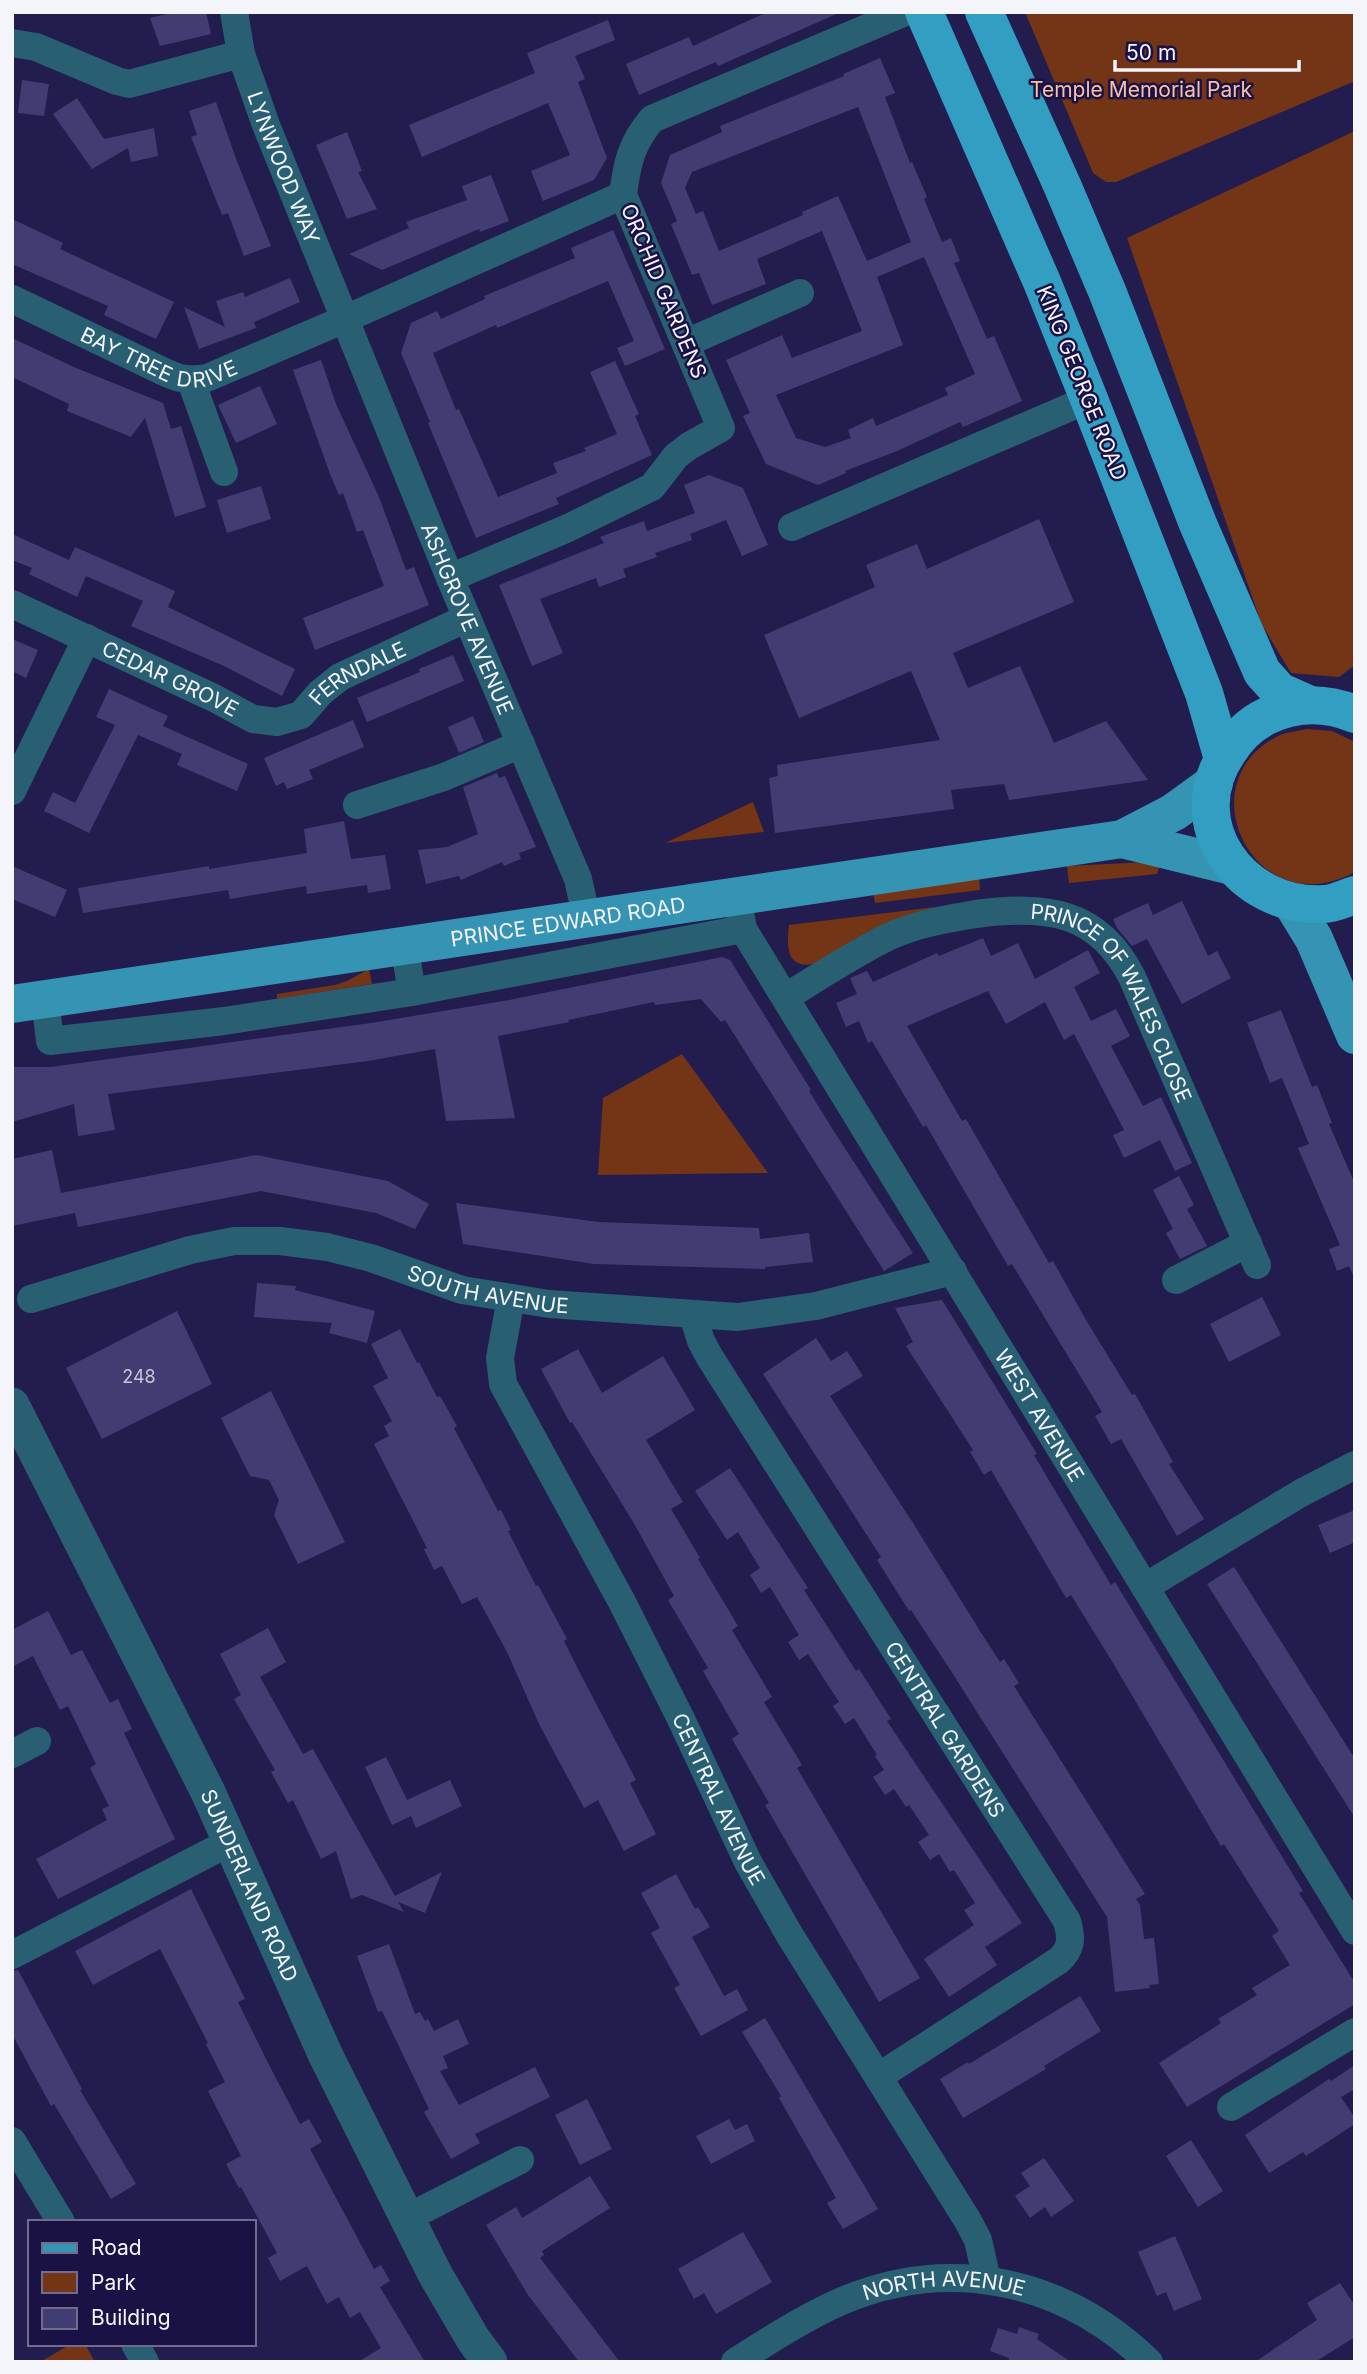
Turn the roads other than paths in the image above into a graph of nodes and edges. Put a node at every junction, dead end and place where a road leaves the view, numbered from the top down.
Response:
1 (234, 12) edge
2 (905, 12) edge
3 (924, 12) edge
4 (990, 27) edge
5 (12, 43) edge
6 (241, 54) junction
7 (947, 64) junction
8 (624, 195) junction
9 (800, 293) dead end
10 (12, 299) edge
11 (345, 319) junction
12 (686, 343) junction
13 (191, 381) junction
14 (1089, 400) junction
15 (224, 472) dead end
16 (792, 527) dead end
17 (450, 578) junction
18 (12, 604) edge
19 (467, 618) junction
20 (87, 638) junction
21 (1339, 705) edge
22 (253, 719) joint
23 (521, 744) junction
24 (1218, 771) junction
25 (12, 791) edge
26 (357, 805) dead end
27 (1122, 839) junction
28 (1232, 866) junction
29 (1355, 895) edge
30 (1292, 903) junction
31 (740, 912) junction
32 (587, 919) junction
33 (404, 944) junction
34 (412, 992) junction
35 (786, 997) junction
36 (28, 1002) edge
37 (1355, 1035) edge
38 (953, 1271) junction
39 (1176, 1280) dead end
40 (511, 1298) junction
41 (31, 1299) dead end
42 (692, 1315) junction
43 (12, 1405) edge
44 (1355, 1465) edge
45 (1145, 1587) junction
46 (37, 1741) dead end
47 (12, 1754) edge
48 (230, 1842) junction
49 (1355, 1931) edge
50 (12, 1955) edge
51 (1355, 2032) edge
52 (878, 2077) junction
53 (1231, 2107) dead end
54 (12, 2141) edge
55 (520, 2160) dead end
56 (407, 2218) junction
57 (60, 2220) edge
58 (987, 2280) junction
59 (136, 2346) edge
60 (145, 2362) edge
61 (490, 2362) edge
62 (735, 2362) edge
63 (1149, 2362) edge

1 - 6 street, LYNWOOD WAY
2 - 8 street, ORCHID GARDENS
3 - 7 highway, KING GEORGE ROAD
4 - 7 highway
4 - 21 highway
5 - 6 street
6 - 11 street, LYNWOOD WAY
7 - 14 highway, KING GEORGE ROAD
8 - 11 street, BAY TREE DRIVE
8 - 12 street, ORCHID GARDENS
9 - 12 street
10 - 13 street, BAY TREE DRIVE
11 - 13 street, BAY TREE DRIVE
11 - 17 street, ASHGROVE AVENUE
12 - 17 street, ORCHID GARDENS
13 - 15 street
14 - 16 street
14 - 24 highway, KING GEORGE ROAD
17 - 19 street, ASHGROVE AVENUE
18 - 20 street, CEDAR GROVE
19 - 22 street, FERNDALE
19 - 23 street, ASHGROVE AVENUE
20 - 22 street, CEDAR GROVE
20 - 25 street, CEDAR GROVE
21 - 24 highway
23 - 26 street
23 - 32 street, ASHGROVE AVENUE
24 - 27 main road, PRINCE EDWARD ROAD
24 - 28 highway, KING GEORGE ROAD
27 - 28 main road, PRINCE EDWARD ROAD
27 - 31 main road, PRINCE EDWARD ROAD
28 - 30 highway
29 - 30 highway
30 - 37 main road
31 - 32 main road, PRINCE EDWARD ROAD
31 - 34 street
31 - 35 street, WEST AVENUE
32 - 33 main road, PRINCE EDWARD ROAD
33 - 34 street
33 - 36 main road, PRINCE EDWARD ROAD
34 - 36 street
35 - 38 street, WEST AVENUE
35 - 39 street, PRINCE OF WALES CLOSE
38 - 42 street, SOUTH AVENUE
38 - 45 street, WEST AVENUE
40 - 41 street, SOUTH AVENUE
40 - 42 street, SOUTH AVENUE
40 - 52 street, CENTRAL AVENUE
42 - 52 street, CENTRAL GARDENS
43 - 48 street, SUNDERLAND ROAD
44 - 45 street
45 - 49 street, WEST AVENUE
46 - 47 street
48 - 50 street
48 - 56 street, SUNDERLAND ROAD
51 - 53 street
52 - 58 street, CENTRAL AVENUE
54 - 57 street
55 - 56 street
56 - 61 street, SUNDERLAND ROAD
58 - 62 street, NORTH AVENUE
58 - 63 street, NORTH AVENUE
59 - 60 street

